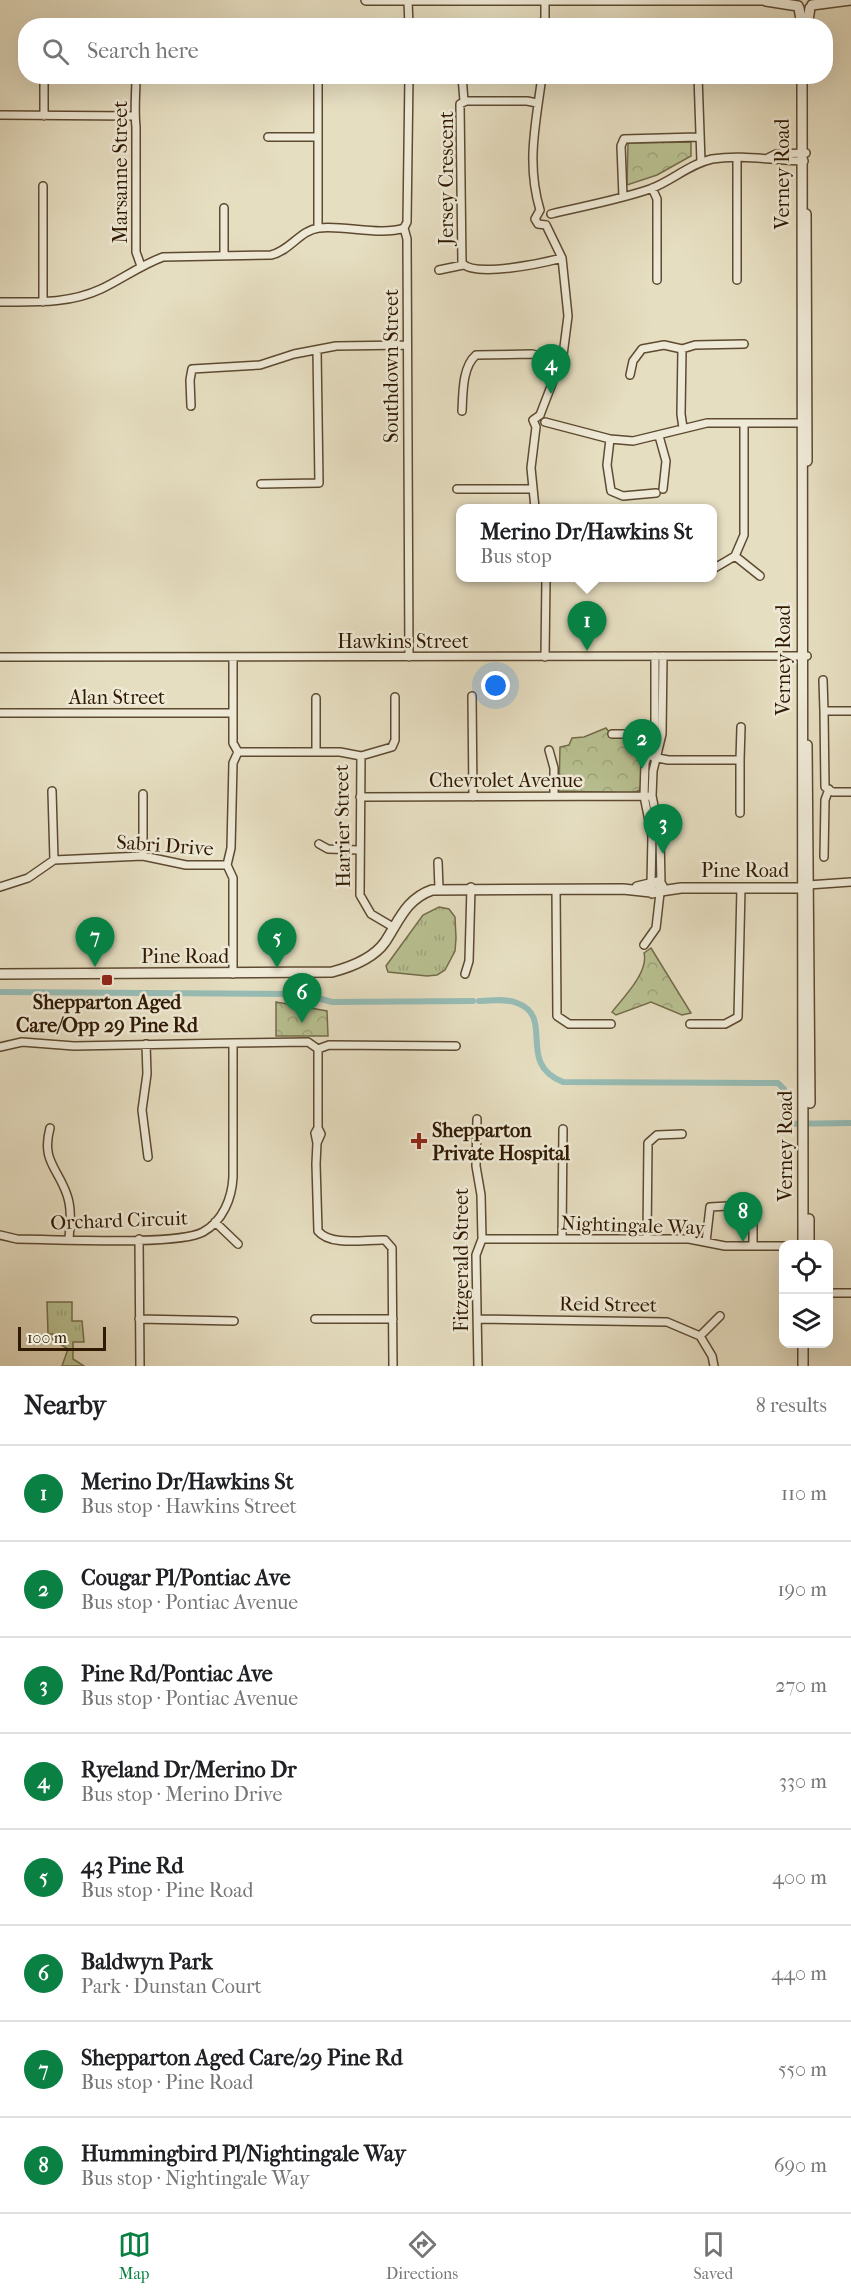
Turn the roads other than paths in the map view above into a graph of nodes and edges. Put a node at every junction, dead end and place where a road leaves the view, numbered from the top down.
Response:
1 (366, 0) edge
2 (845, 0) edge
3 (851, 0) edge
4 (408, 1) edge
5 (545, 1) edge
6 (597, 1) edge
7 (769, 1) edge
8 (812, 4) edge
9 (798, 5) edge
10 (409, 18) edge
11 (545, 18) edge
12 (44, 84) edge
13 (136, 84) edge
14 (318, 84) edge
15 (409, 84) edge
16 (463, 84) edge
17 (541, 84) edge
18 (698, 84) edge
19 (804, 84) edge
20 (464, 101) junction
21 (537, 103) junction
22 (0, 115) edge
23 (44, 116) junction
24 (133, 116) junction
25 (268, 137) dead end
26 (316, 137) junction
27 (698, 137) junction
28 (803, 157) junction
29 (737, 158) junction
30 (701, 162) junction
31 (43, 186) dead end
32 (652, 188) junction
33 (623, 197) junction
34 (224, 208) dead end
35 (540, 210) junction
36 (551, 214) junction
37 (546, 225) junction
38 (318, 228) junction
39 (404, 228) junction
40 (224, 255) junction
41 (562, 258) junction
42 (463, 265) junction
43 (141, 266) junction
44 (439, 270) dead end
45 (657, 280) dead end
46 (737, 280) dead end
47 (43, 302) junction
48 (0, 303) edge
49 (744, 344) dead end
50 (407, 345) junction
51 (682, 349) junction
52 (317, 350) junction
53 (560, 361) junction
54 (630, 375) dead end
55 (191, 406) dead end
56 (462, 411) dead end
57 (540, 415) junction
58 (545, 422) junction
59 (744, 423) junction
60 (804, 423) junction
61 (536, 426) junction
62 (683, 428) junction
63 (659, 436) junction
64 (610, 439) junction
65 (261, 484) dead end
66 (457, 489) dead end
67 (532, 489) junction
68 (663, 489) dead end
69 (656, 493) dead end
70 (534, 504) edge
71 (735, 556) junction
72 (717, 567) edge
73 (760, 576) dead end
74 (547, 582) edge
75 (659, 656) junction
76 (804, 656) junction
77 (0, 657) edge
78 (233, 657) junction
79 (409, 657) junction
80 (545, 657) junction
81 (823, 680) dead end
82 (472, 696) dead end
83 (394, 697) dead end
84 (316, 698) dead end
85 (824, 711) junction
86 (851, 711) edge
87 (0, 713) edge
88 (233, 713) junction
89 (741, 727) dead end
90 (612, 734) dead end
91 (658, 734) junction
92 (549, 750) dead end
93 (238, 752) junction
94 (316, 752) junction
95 (360, 756) junction
96 (651, 757) junction
97 (740, 760) junction
98 (829, 789) junction
99 (52, 791) dead end
100 (851, 792) edge
101 (143, 794) dead end
102 (554, 796) junction
103 (648, 796) junction
104 (360, 797) junction
105 (473, 797) junction
106 (740, 813) dead end
107 (319, 844) dead end
108 (360, 850) junction
109 (143, 856) junction
110 (824, 857) dead end
111 (54, 860) junction
112 (438, 862) dead end
113 (227, 866) junction
114 (851, 882) edge
115 (0, 887) edge
116 (806, 887) junction
117 (439, 888) junction
118 (471, 888) junction
119 (656, 888) junction
120 (741, 888) junction
121 (556, 889) junction
122 (393, 927) junction
123 (644, 945) dead end
124 (0, 974) edge
125 (233, 974) junction
126 (465, 974) dead end
127 (611, 1023) dead end
128 (690, 1023) dead end
129 (233, 1043) junction
130 (146, 1044) junction
131 (456, 1046) dead end
132 (0, 1047) edge
133 (318, 1049) junction
134 (477, 1119) dead end
135 (806, 1127) junction
136 (50, 1128) dead end
137 (563, 1129) dead end
138 (682, 1134) dead end
139 (148, 1157) dead end
140 (215, 1222) junction
141 (0, 1235) edge
142 (562, 1238) junction
143 (647, 1238) junction
144 (69, 1239) junction
145 (139, 1239) junction
146 (482, 1239) junction
147 (803, 1240) edge
148 (809, 1240) edge
149 (706, 1242) junction
150 (238, 1244) dead end
151 (753, 1246) junction
152 (779, 1246) edge
153 (833, 1293) edge
154 (851, 1293) edge
155 (720, 1316) dead end
156 (139, 1319) junction
157 (315, 1319) dead end
158 (393, 1319) junction
159 (478, 1319) junction
160 (234, 1321) dead end
161 (700, 1336) junction
162 (803, 1348) edge
163 (809, 1348) edge
164 (140, 1366) edge
165 (393, 1366) edge
166 (478, 1366) edge
167 (714, 1366) edge
168 (803, 1366) edge
169 (809, 1366) edge

1 - 4 street
2 - 3 street
2 - 8 street
4 - 5 street
4 - 10 street
5 - 6 street
5 - 11 street
6 - 7 street
7 - 9 street
8 - 9 street
12 - 23 street
13 - 24 street, Marsanne Street
14 - 26 street
15 - 39 street, Southdown Street
16 - 20 street
17 - 21 street
18 - 27 street
19 - 28 street, Verney Road
20 - 21 street, Jersey Crescent
20 - 42 street, Jersey Crescent
21 - 35 street
22 - 23 street
23 - 24 street
24 - 43 street, Marsanne Street
25 - 26 street
26 - 38 street
27 - 30 street
27 - 33 street
28 - 29 street
28 - 60 street, Verney Road
29 - 30 street
29 - 46 street
30 - 32 street
31 - 47 street
32 - 33 street
32 - 45 street
33 - 36 street
34 - 40 street
35 - 36 street
35 - 37 street
36 - 37 street
37 - 41 street
38 - 39 street
38 - 40 street
39 - 50 street, Southdown Street
40 - 43 street
41 - 42 street, Jersey Crescent
41 - 53 street
42 - 44 street
43 - 47 street
47 - 48 street
49 - 51 street
50 - 52 street
50 - 79 street, Southdown Street
51 - 54 street
51 - 62 street
52 - 55 street
52 - 65 street
53 - 56 street
53 - 57 street
57 - 58 street
57 - 61 street
58 - 61 street
58 - 64 street
59 - 60 street
59 - 62 street
59 - 71 street
60 - 76 street, Verney Road
61 - 67 street
62 - 63 street
63 - 64 street
63 - 68 street
64 - 69 street
66 - 67 street
67 - 70 street
71 - 72 street
71 - 73 street
74 - 80 street
75 - 76 street, Hawkins Street
75 - 80 street, Hawkins Street
75 - 91 street
76 - 116 street, Verney Road
77 - 78 street, Hawkins Street
78 - 79 street, Hawkins Street
78 - 88 street
79 - 80 street, Hawkins Street
81 - 85 street
82 - 105 street
83 - 95 street
84 - 94 street
85 - 86 street
85 - 98 street
87 - 88 street, Alan Street
88 - 93 street
89 - 97 street
90 - 91 street
91 - 96 street
92 - 102 street
93 - 94 street, Harrier Street
93 - 113 street
94 - 95 street, Harrier Street
95 - 104 street, Harrier Street
96 - 97 street
96 - 103 street
97 - 106 street
98 - 100 street
98 - 110 street
99 - 111 street
101 - 109 street
102 - 103 street, Chevrolet Avenue
102 - 105 street, Chevrolet Avenue
103 - 119 street
104 - 105 street, Chevrolet Avenue
104 - 108 street, Harrier Street
107 - 108 street
108 - 122 street, Harrier Street
109 - 111 street, Sabri Drive
109 - 113 street, Sabri Drive
111 - 115 street
112 - 117 street
113 - 125 street
114 - 116 street
116 - 120 street, Pine Road
116 - 135 street, Verney Road
117 - 118 street, Pine Road
117 - 122 street, Pine Road
118 - 121 street, Pine Road
118 - 126 street
119 - 120 street, Pine Road
119 - 121 street, Pine Road
119 - 123 street
120 - 128 street
121 - 127 street
122 - 125 street, Pine Road
124 - 125 street, Pine Road
129 - 130 street
129 - 133 street
129 - 140 street, Orchard Circuit
130 - 132 street
130 - 139 street
131 - 133 street
133 - 158 street
134 - 146 street, Fitzgerald Street
135 - 147 street, Verney Road
135 - 148 street, Verney Road
136 - 144 street
137 - 142 street
138 - 143 street
140 - 145 street, Orchard Circuit
140 - 150 street
141 - 144 street, Orchard Circuit
142 - 143 street, Nightingale Way
142 - 146 street, Nightingale Way
143 - 149 street, Nightingale Way
144 - 145 street, Orchard Circuit
145 - 156 street
146 - 159 street, Fitzgerald Street
149 - 151 street, Nightingale Way
149 - 151 street
151 - 152 street, Nightingale Way
153 - 154 street
155 - 161 street
156 - 160 street
156 - 164 street
157 - 158 street
158 - 165 street
159 - 161 street, Reid Street
159 - 166 street, Fitzgerald Street
161 - 167 street
162 - 168 street
163 - 169 street

